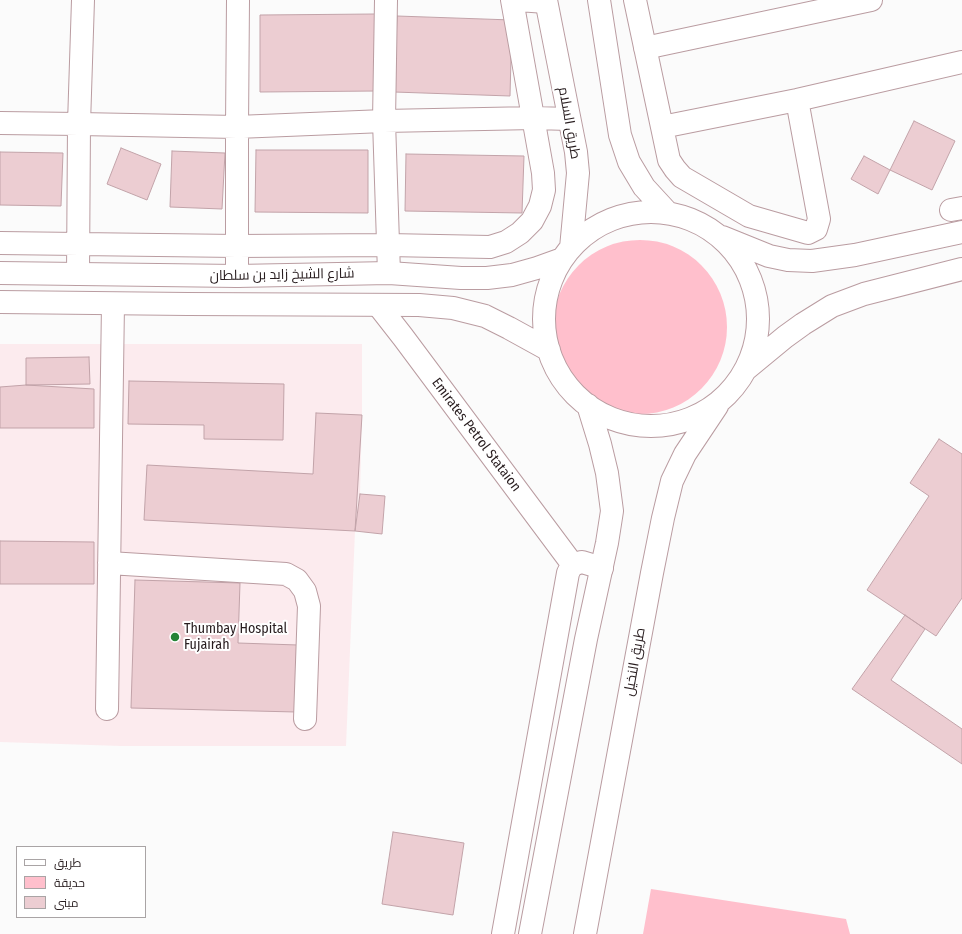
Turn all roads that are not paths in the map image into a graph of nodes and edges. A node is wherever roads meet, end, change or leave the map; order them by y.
1 (83, 0) edge
2 (238, 0) edge
3 (386, 0) edge
4 (512, 0) edge
5 (518, 0) edge
6 (599, 0) edge
7 (635, 0) edge
8 (871, 0) edge
9 (546, 1) edge
10 (645, 48) junction
11 (962, 62) edge
12 (797, 100) junction
13 (534, 118) junction
14 (569, 119) junction
15 (384, 121) junction
16 (0, 124) edge
17 (79, 124) junction
18 (237, 127) junction
19 (662, 127) junction
20 (667, 212) junction
21 (962, 232) edge
22 (721, 237) junction
23 (0, 243) edge
24 (78, 244) junction
25 (388, 245) junction
26 (237, 246) junction
27 (566, 254) junction
28 (962, 269) edge
29 (389, 273) junction
30 (0, 274) edge
31 (78, 274) junction
32 (237, 276) junction
33 (0, 302) edge
34 (113, 304) junction
35 (378, 304) junction
36 (549, 350) junction
37 (745, 370) junction
38 (719, 402) junction
39 (588, 406) junction
40 (109, 563) junction
41 (573, 565) junction
42 (602, 568) junction
43 (107, 709) dead end
44 (305, 719) dead end
45 (502, 934) edge
46 (530, 934) edge
47 (586, 934) edge

1 - 17 street
2 - 18 street
3 - 15 street
4 - 13 street
5 - 9 street
6 - 20 street
7 - 10 street
8 - 10 street
9 - 14 street, طريق السلام
10 - 19 street
11 - 12 street
12 - 19 street
12 - 19 street
13 - 14 street
13 - 15 street
13 - 25 street
14 - 27 street, طريق السلام
15 - 18 street
15 - 25 street
16 - 17 street
17 - 18 street
17 - 24 street
18 - 26 street
20 - 22 street
20 - 27 street
21 - 22 street
22 - 37 street
23 - 24 street
24 - 26 street
24 - 31 street
25 - 26 street
25 - 29 street
26 - 32 street
27 - 29 street, شارع الشيخ زايد بن سلطان
27 - 36 street
28 - 37 street
29 - 32 street, شارع الشيخ زايد بن سلطان
30 - 31 street, شارع الشيخ زايد بن سلطان
31 - 32 street, شارع الشيخ زايد بن سلطان
33 - 34 street, شارع الشيخ زايد بن سلطان
34 - 35 street, شارع الشيخ زايد بن سلطان
34 - 40 street
35 - 36 street, شارع الشيخ زايد بن سلطان
35 - 41 street, Emirates Petrol Stataion
36 - 39 street
37 - 38 street
38 - 39 street
38 - 47 street, طريق النخيل
39 - 42 street
40 - 43 street
40 - 44 street
41 - 42 street
41 - 45 street
42 - 46 street

